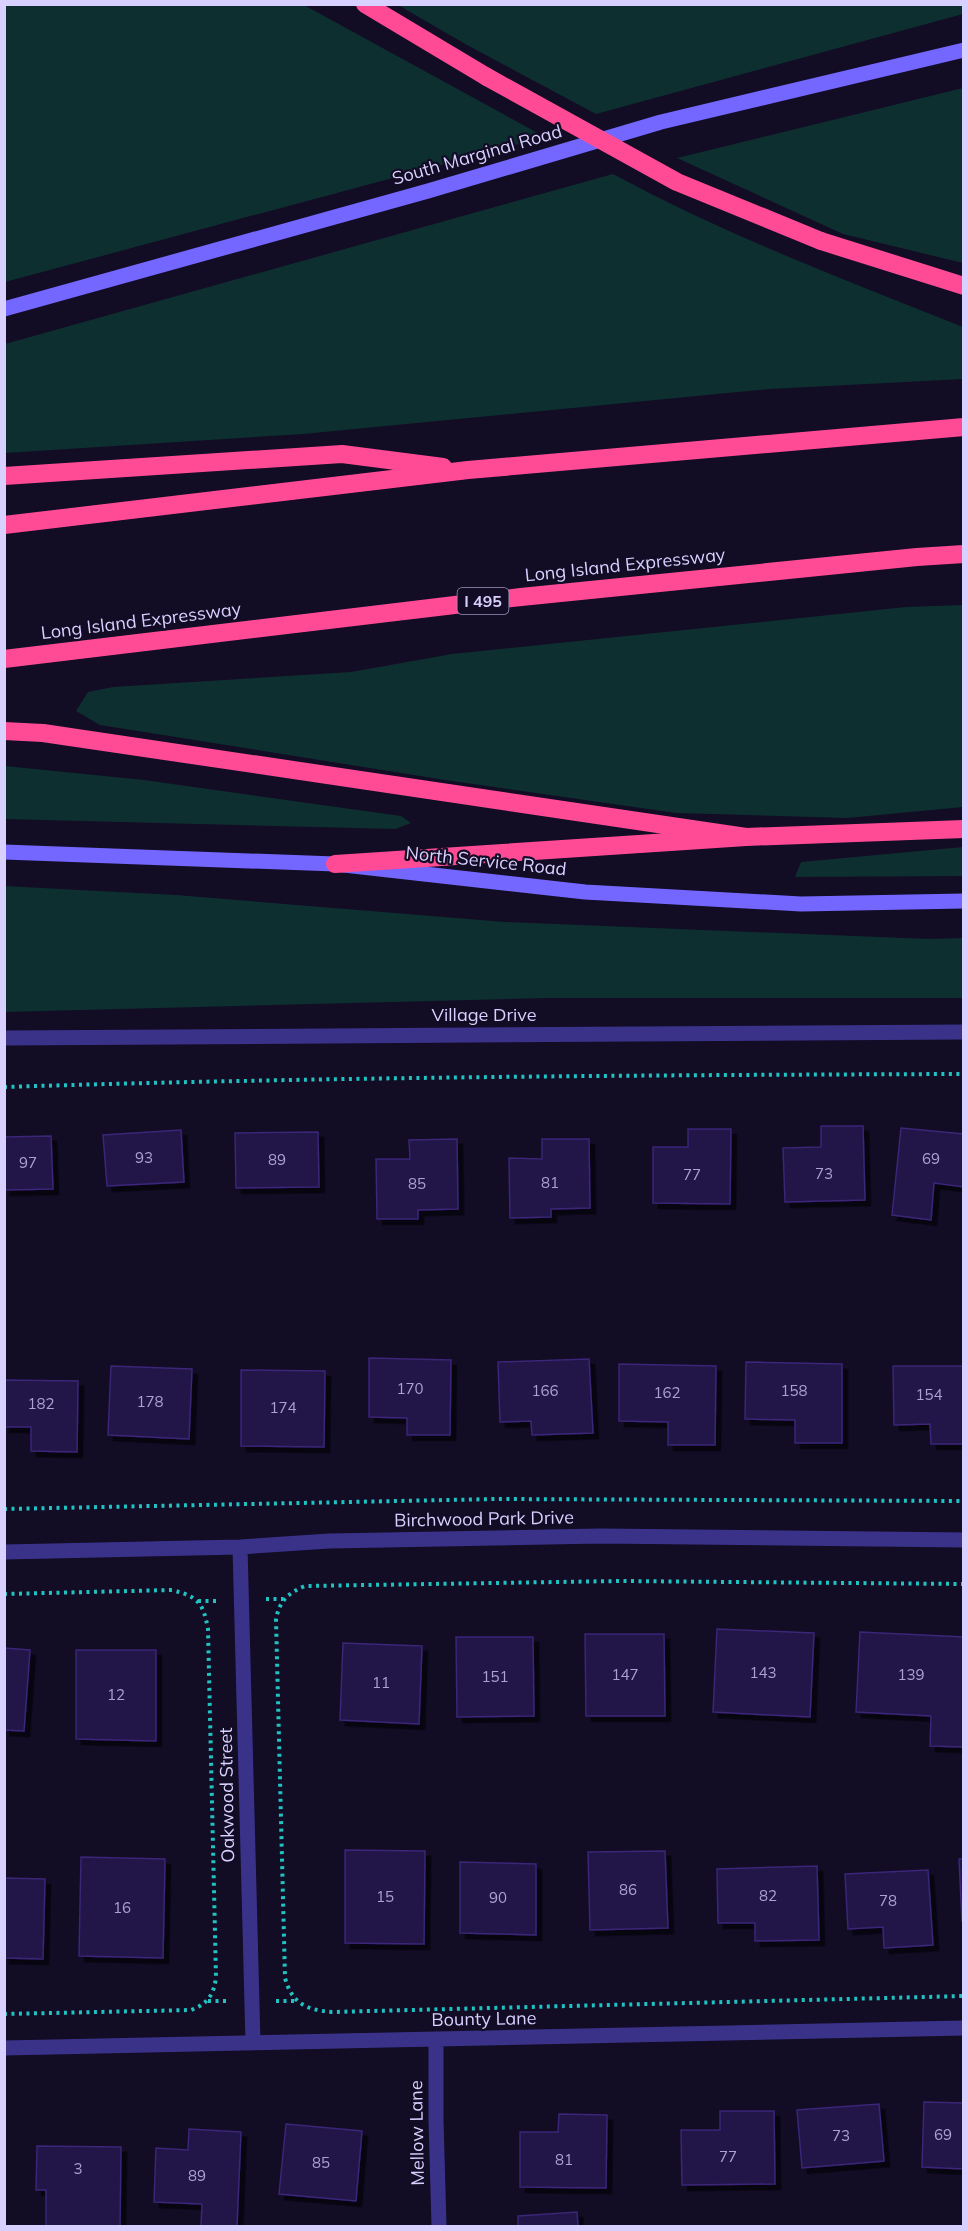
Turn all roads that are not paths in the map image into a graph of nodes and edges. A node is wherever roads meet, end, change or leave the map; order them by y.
1 (365, 4) edge
2 (963, 50) edge
3 (963, 286) edge
4 (4, 309) edge
5 (963, 428) edge
6 (468, 470) junction
7 (4, 476) edge
8 (4, 525) edge
9 (963, 554) edge
10 (4, 659) edge
11 (4, 731) edge
12 (963, 829) edge
13 (746, 837) junction
14 (4, 852) edge
15 (335, 864) junction
16 (963, 901) edge
17 (963, 1032) edge
18 (4, 1038) edge
19 (963, 1540) edge
20 (240, 1547) junction
21 (4, 1552) edge
22 (963, 2028) edge
23 (436, 2039) junction
24 (253, 2043) junction
25 (4, 2048) edge
26 (439, 2226) edge

1 - 3 highway, bridge
2 - 4 main road, South Marginal Road
5 - 6 highway
6 - 7 highway
6 - 8 highway
9 - 10 highway, Long Island Expressway / I 495
11 - 13 highway
12 - 13 highway
13 - 15 highway
14 - 15 main road, North Service Road
15 - 16 main road, North Service Road
17 - 18 street, Village Drive
19 - 20 street, Birchwood Park Drive
20 - 21 street, Birchwood Park Drive
20 - 24 street, Oakwood Street
22 - 23 street, Bounty Lane
23 - 24 street, Bounty Lane
23 - 26 street, Mellow Lane
24 - 25 street, Bounty Lane

